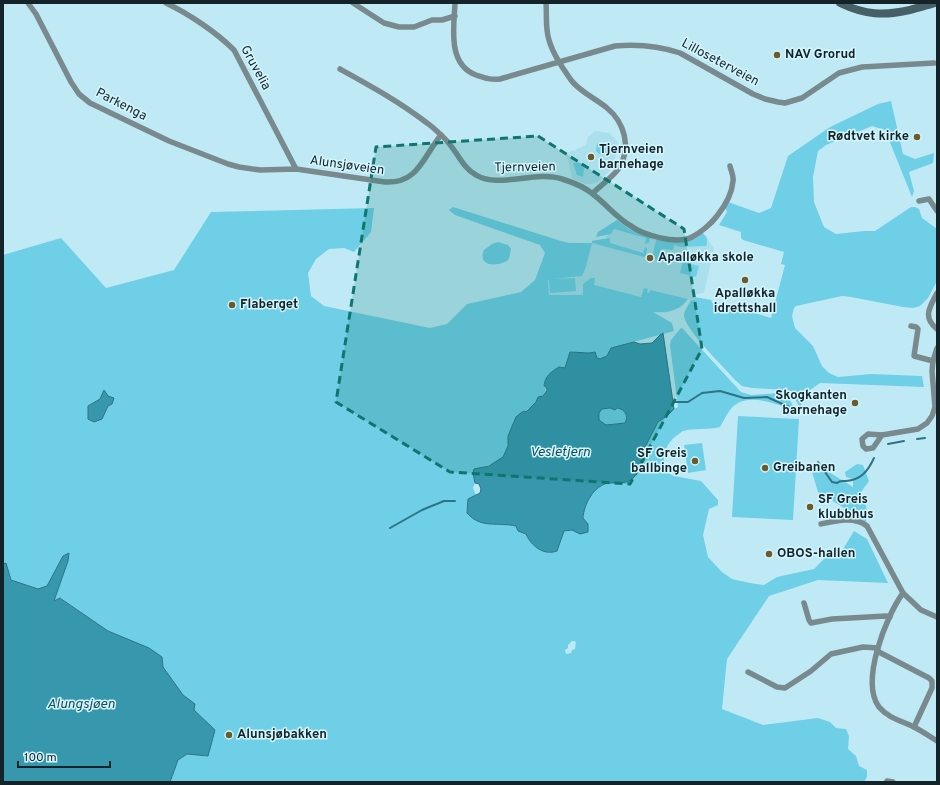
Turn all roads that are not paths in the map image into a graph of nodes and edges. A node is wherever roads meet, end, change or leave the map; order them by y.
1 (28, 3) edge
2 (166, 3) edge
3 (353, 3) edge
4 (455, 3) edge
5 (546, 3) edge
6 (840, 3) edge
7 (921, 3) edge
8 (935, 3) edge
9 (911, 10) junction
10 (455, 16) junction
11 (558, 61) junction
12 (936, 63) edge
13 (340, 69) dead end
14 (441, 135) junction
15 (228, 164) joint
16 (730, 166) dead end
17 (296, 169) junction
18 (593, 193) junction
19 (919, 201) dead end
20 (937, 211) edge
21 (937, 293) edge
22 (911, 326) dead end
23 (937, 329) edge
24 (937, 348) edge
25 (933, 361) junction
26 (882, 435) dead end
27 (821, 524) dead end
28 (903, 593) junction
29 (804, 603) dead end
30 (890, 617) junction
31 (937, 617) edge
32 (878, 650) junction
33 (748, 672) dead end
34 (914, 727) junction
35 (937, 741) edge

1 - 15 street, Parkenga
2 - 17 street, Gruvelia
3 - 10 street
4 - 10 street, Lilloseterveien
5 - 11 street
6 - 9 street
7 - 9 street
8 - 9 street
10 - 11 street, Lilloseterveien
11 - 12 street, Lilloseterveien
11 - 18 street
13 - 14 street, Tjernveien
14 - 17 street, Alunsjøveien
14 - 18 street, Tjernveien
15 - 17 street, Alunsjøveien
16 - 18 street, Tjernveien
19 - 20 street
21 - 23 street
22 - 25 street
24 - 25 street
25 - 26 street
27 - 28 street
28 - 30 street
28 - 31 street
29 - 30 street
30 - 32 street
32 - 33 street
32 - 34 street
32 - 34 street
34 - 35 street

